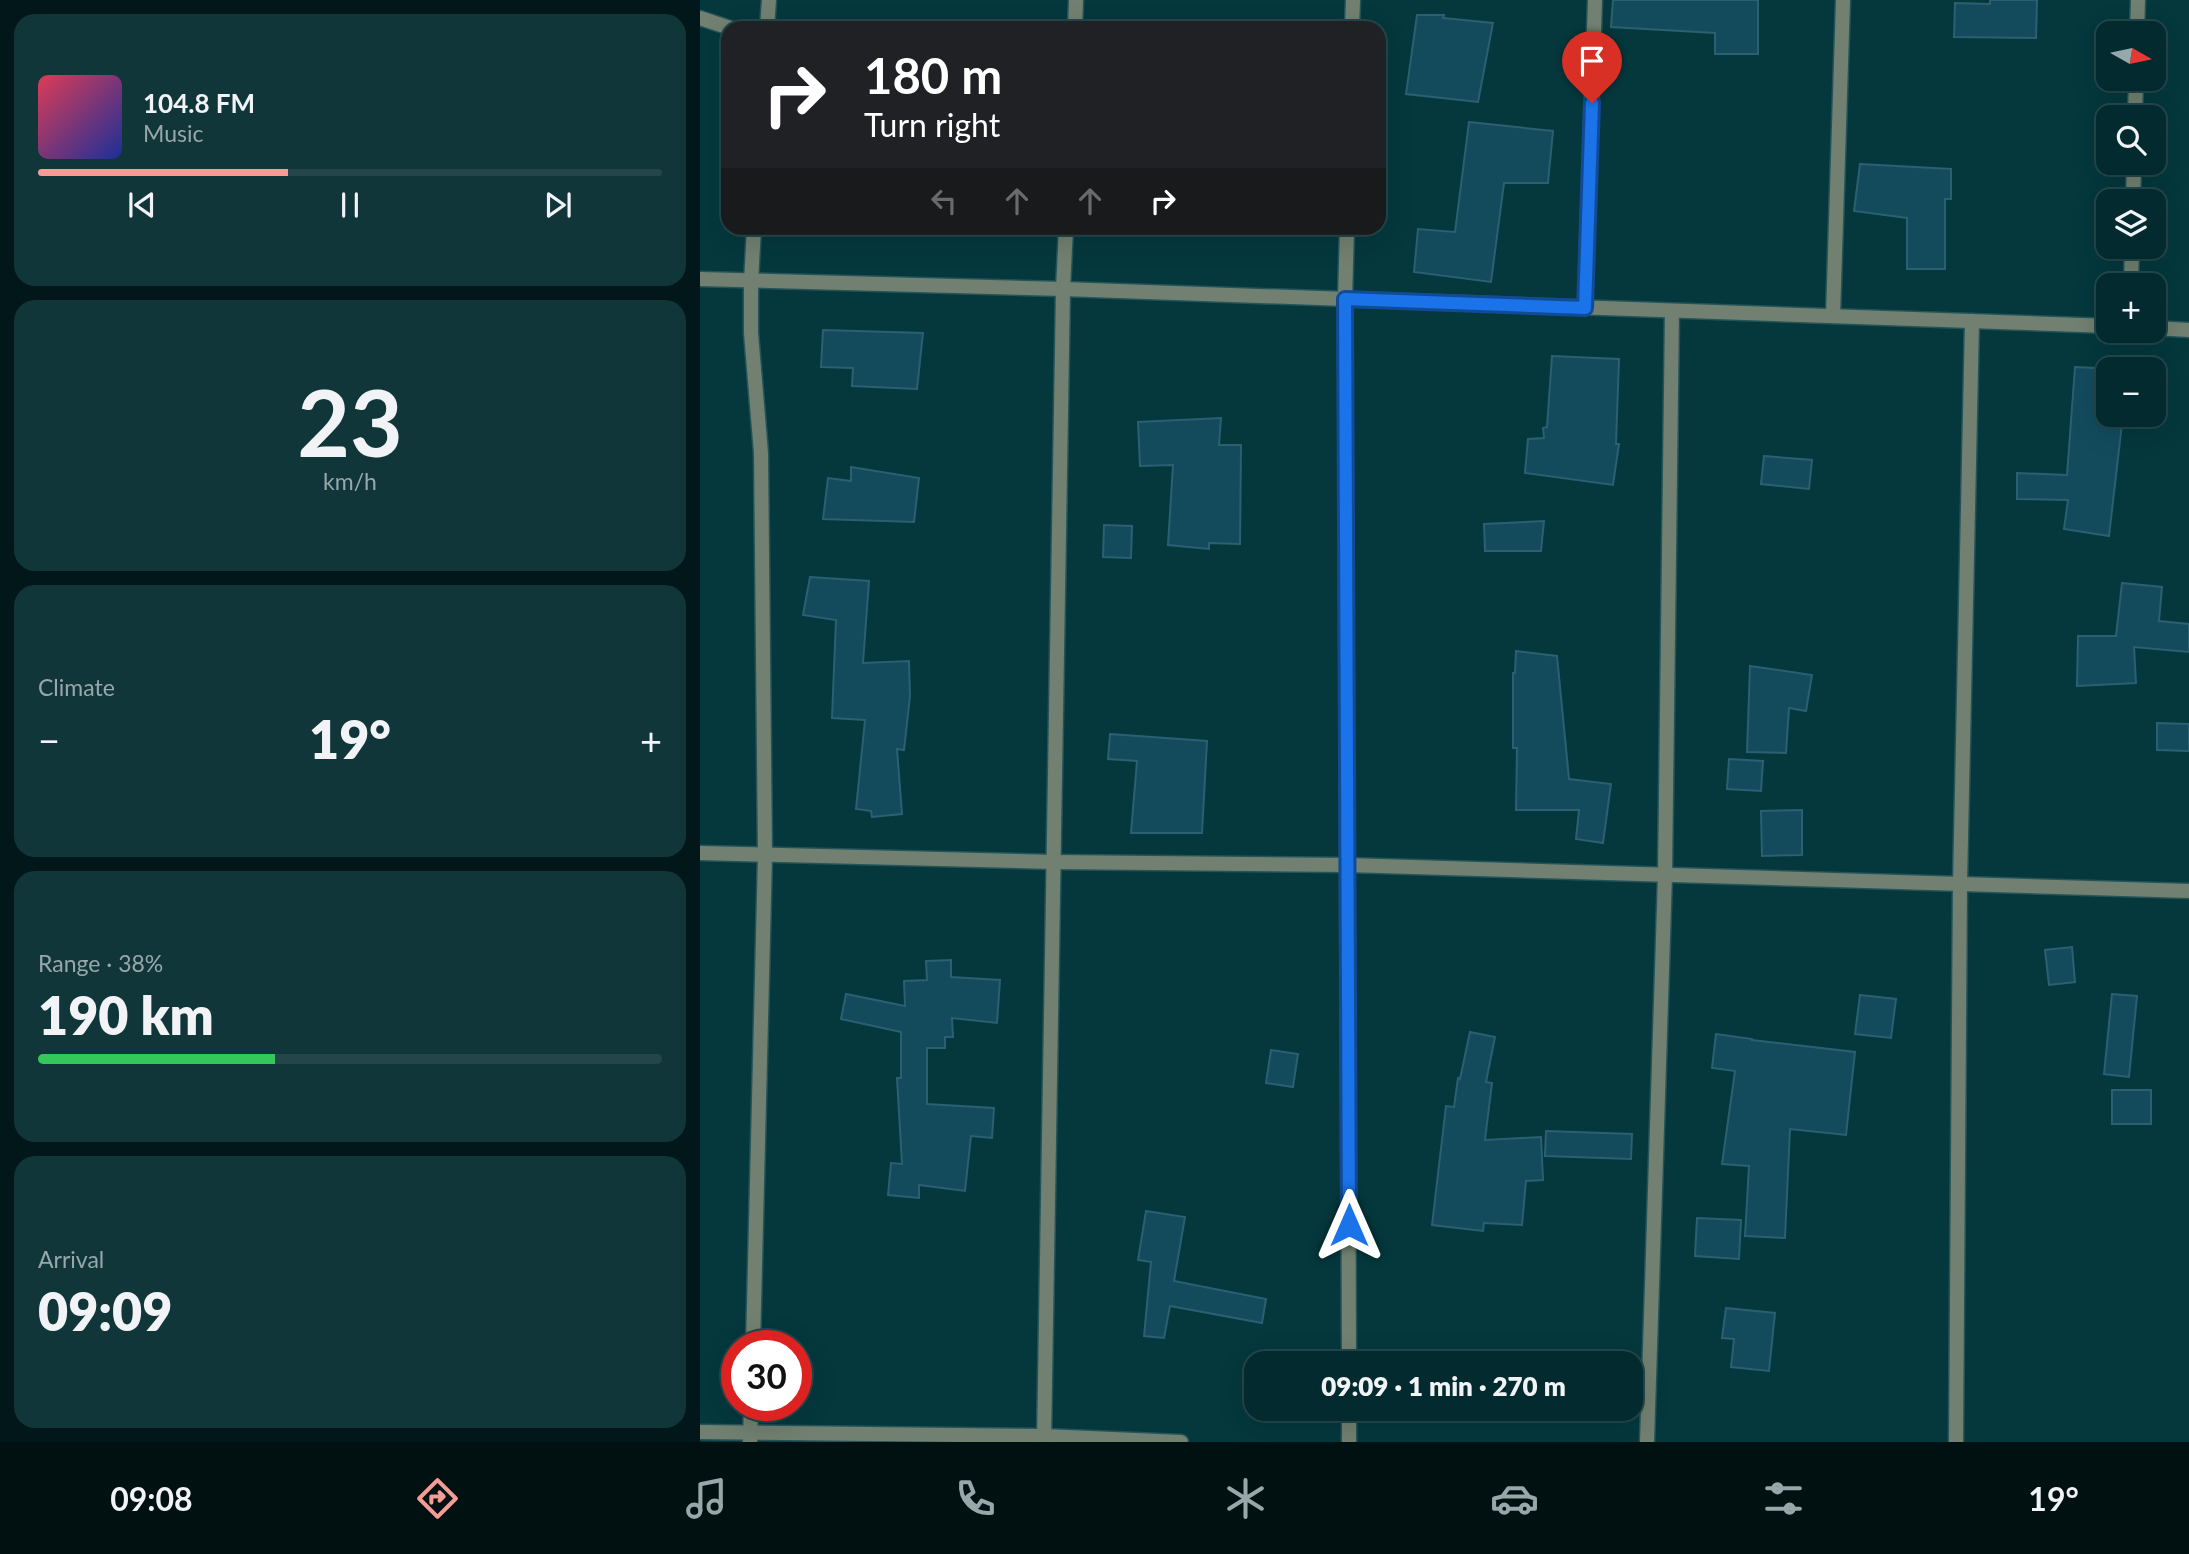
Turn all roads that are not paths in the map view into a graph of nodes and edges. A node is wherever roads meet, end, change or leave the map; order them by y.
1 (769, 0) edge
2 (1076, 0) edge
3 (1353, 0) edge
4 (1595, 0) edge
5 (1843, 0) edge
6 (2138, 0) edge
7 (700, 18) edge
8 (768, 21) edge
9 (1075, 21) edge
10 (1352, 21) edge
11 (2137, 21) edge
12 (721, 25) edge
13 (754, 235) edge
14 (1066, 235) edge
15 (1347, 235) edge
16 (700, 279) edge
17 (751, 282) junction
18 (1063, 289) junction
19 (1345, 299) junction
20 (1585, 308) junction
21 (1672, 311) junction
22 (1833, 316) junction
23 (1972, 321) junction
24 (2096, 326) edge
25 (2166, 329) edge
26 (2189, 330) edge
27 (700, 853) edge
28 (765, 855) junction
29 (1054, 862) junction
30 (1347, 865) junction
31 (1665, 875) junction
32 (1960, 884) junction
33 (2189, 891) edge
34 (753, 1330) edge
35 (1349, 1351) edge
36 (1349, 1421) edge
37 (700, 1432) edge
38 (750, 1438) edge
39 (1044, 1439) edge
40 (1181, 1442) edge
41 (1349, 1442) edge
42 (1647, 1442) edge
43 (1956, 1442) edge

1 - 8 street
2 - 9 street
3 - 10 street
4 - 20 street
5 - 22 street
6 - 11 street
7 - 12 street
13 - 17 street
14 - 18 street
15 - 19 street
16 - 17 street
17 - 18 street
17 - 28 street
18 - 19 street
18 - 29 street
19 - 20 street
19 - 30 street
20 - 21 street
21 - 22 street
21 - 31 street
22 - 23 street
23 - 24 street
23 - 32 street
25 - 26 street
27 - 28 street
28 - 29 street
28 - 34 street
29 - 30 street
29 - 39 street
30 - 31 street
30 - 35 street
31 - 32 street
31 - 42 street
32 - 33 street
32 - 43 street
36 - 41 street
37 - 38 street
38 - 39 street
39 - 40 street

